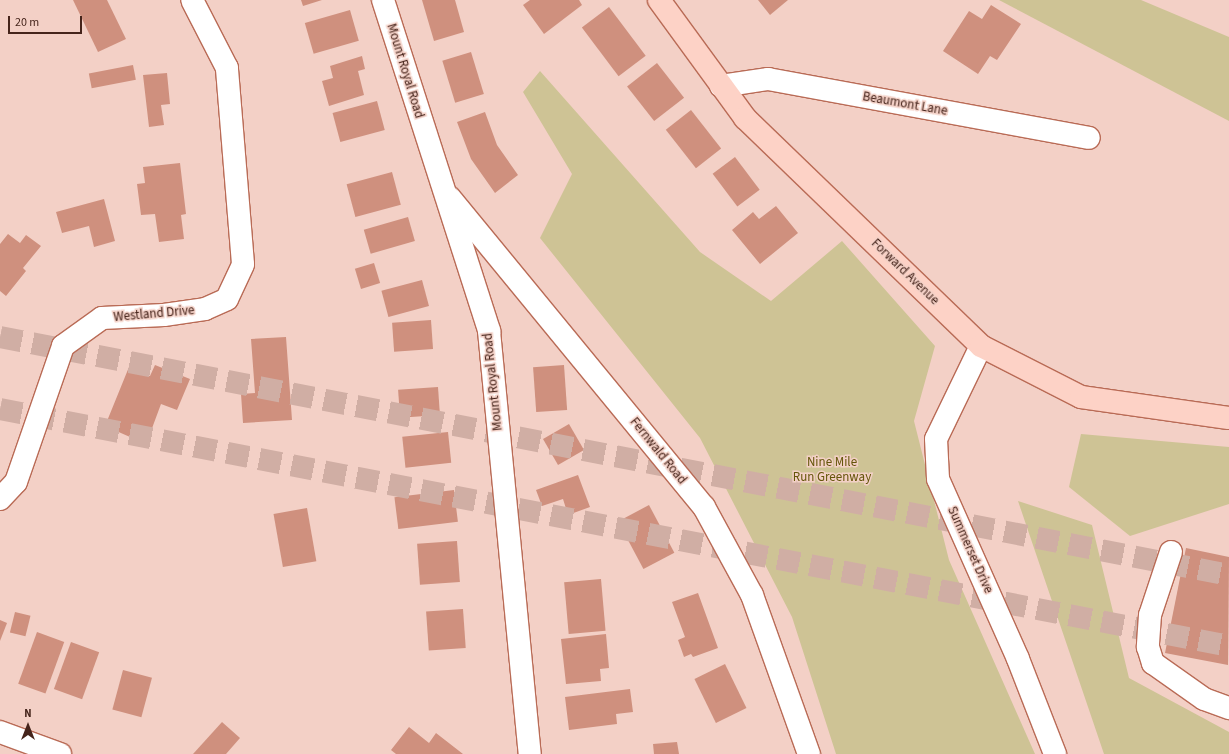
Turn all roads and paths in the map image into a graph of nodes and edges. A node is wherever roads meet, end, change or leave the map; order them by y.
1 (192, 0) edge
2 (383, 0) edge
3 (659, 0) edge
4 (721, 86) junction
5 (1089, 138) dead end
6 (442, 188) junction
7 (981, 346) junction
8 (1229, 418) edge
9 (0, 499) edge
10 (1172, 552) dead end
11 (1229, 708) edge
12 (0, 732) edge
13 (60, 754) edge
14 (530, 754) edge
15 (808, 754) edge
16 (1055, 754) edge

1 - 9 street, Westland Drive
2 - 6 street, Mount Royal Road
3 - 4 main road, Forward Avenue
4 - 5 street, Beaumont Lane
4 - 7 main road, Forward Avenue
6 - 14 street, Mount Royal Road
6 - 15 street, Fernwald Road
7 - 8 main road, Forward Avenue
7 - 16 street, Summerset Drive
10 - 11 street
12 - 13 street

